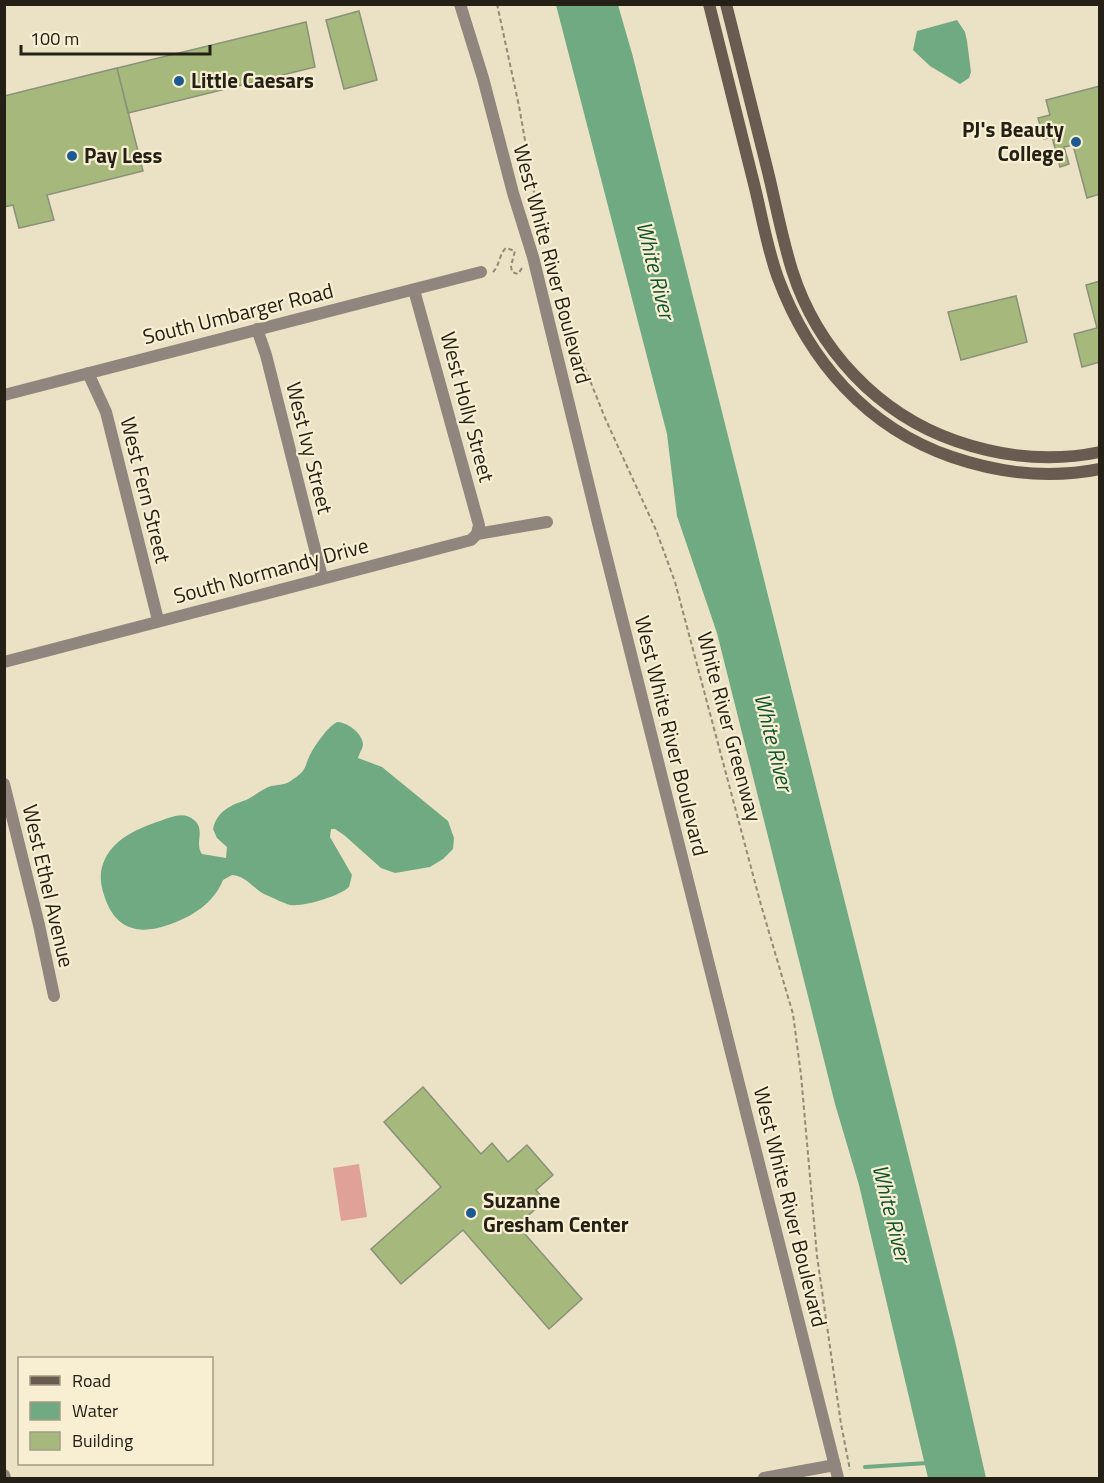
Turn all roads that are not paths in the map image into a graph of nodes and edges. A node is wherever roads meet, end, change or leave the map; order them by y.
1 (460, 4) edge
2 (709, 4) edge
3 (726, 4) edge
4 (481, 272) road end
5 (414, 290) junction
6 (257, 329) junction
7 (88, 373) junction
8 (4, 394) edge
9 (1100, 452) edge
10 (1100, 469) edge
11 (547, 522) dead end
12 (477, 534) junction
13 (322, 577) junction
14 (158, 620) junction
15 (4, 662) edge
16 (4, 784) edge
17 (54, 996) dead end
18 (835, 1465) junction
19 (764, 1479) edge
20 (838, 1479) edge

1 - 18 street, West White River Boulevard
2 - 10 main road
3 - 9 main road
4 - 5 street, South Umbarger Road
5 - 6 street, South Umbarger Road
5 - 12 street, West Holly Street
6 - 7 street, South Umbarger Road
6 - 13 street, West Ivy Street
7 - 8 street, South Umbarger Road
7 - 14 street, West Fern Street
11 - 12 street, South Normandy Drive
12 - 13 street, South Normandy Drive
13 - 14 street, South Normandy Drive
14 - 15 street, South Normandy Drive
16 - 17 street, West Ethel Avenue
18 - 19 street
18 - 20 street, West White River Boulevard

